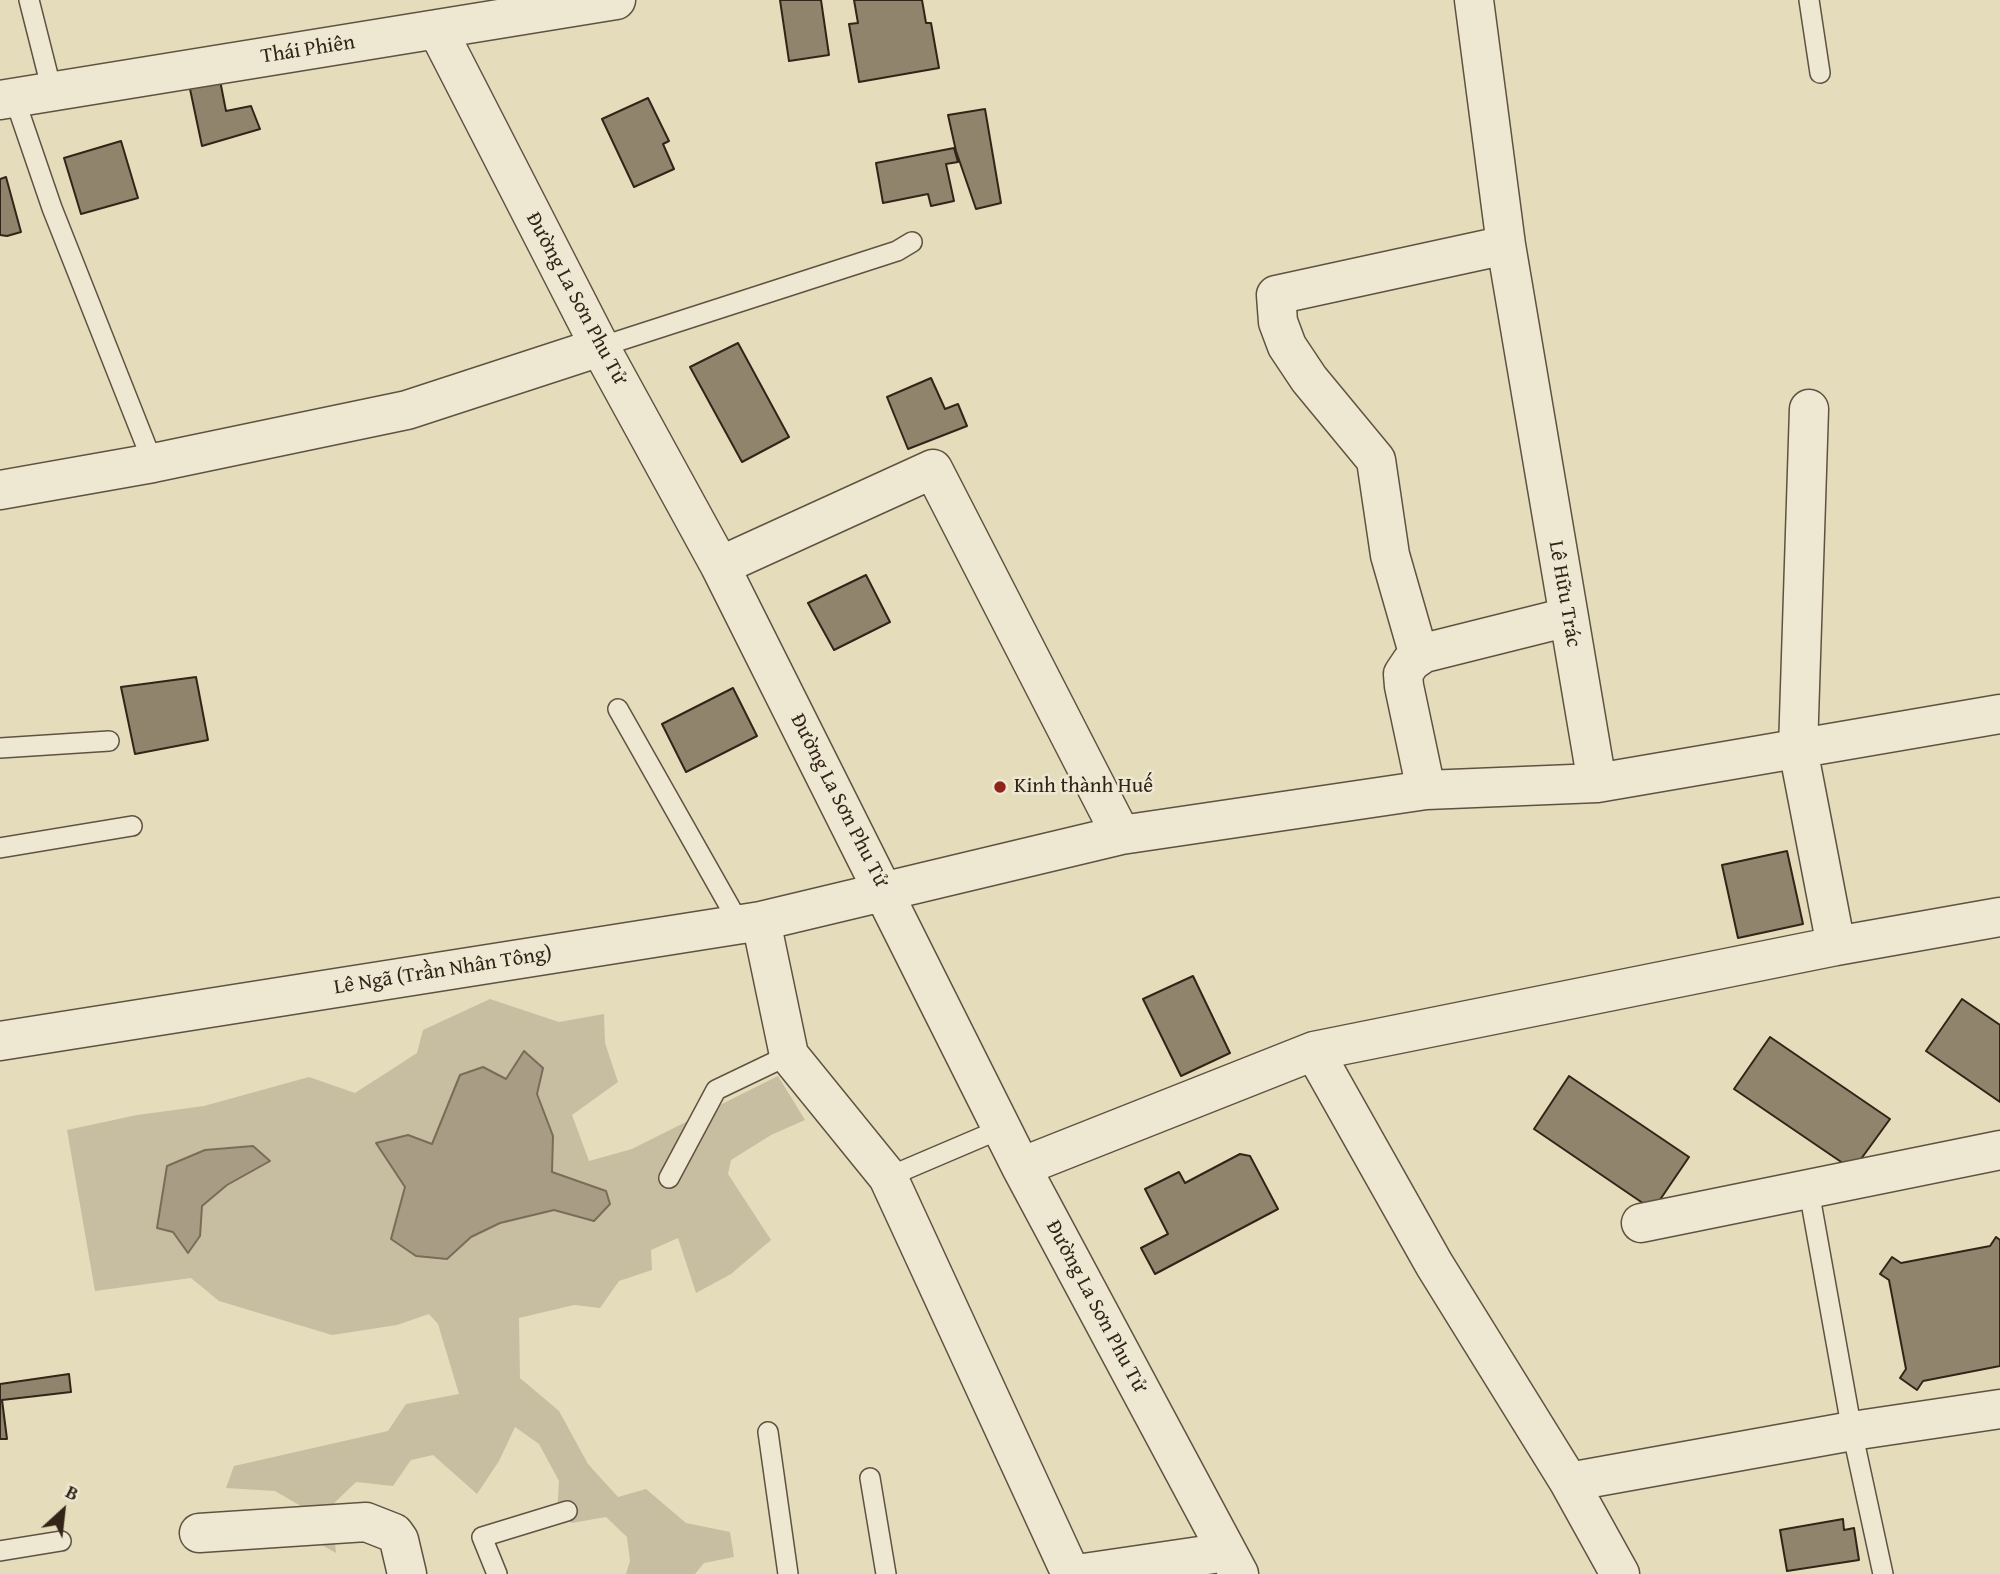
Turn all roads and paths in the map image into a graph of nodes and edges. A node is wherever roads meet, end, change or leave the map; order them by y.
1 (29, 0) edge
2 (610, 0) edge
3 (1474, 0) edge
4 (1809, 0) edge
5 (437, 29) junction
6 (1820, 73) dead end
7 (52, 91) junction
8 (7, 98) edge
9 (912, 242) dead end
10 (1506, 245) junction
11 (600, 346) junction
12 (1809, 409) dead end
13 (153, 463) junction
14 (0, 489) edge
15 (720, 566) junction
16 (1568, 617) junction
17 (1419, 656) junction
18 (618, 709) dead end
19 (2000, 714) edge
20 (109, 741) dead end
21 (0, 748) edge
22 (1798, 750) junction
23 (1597, 783) junction
24 (1426, 790) junction
25 (132, 826) dead end
26 (1121, 835) junction
27 (0, 848) edge
28 (885, 893) junction
29 (2000, 918) edge
30 (750, 922) junction
31 (1836, 946) junction
32 (0, 1041) edge
33 (1314, 1051) junction
34 (789, 1055) junction
35 (1003, 1128) junction
36 (2000, 1150) edge
37 (1021, 1167) junction
38 (888, 1177) junction
39 (669, 1178) dead end
40 (1808, 1191) junction
41 (1642, 1223) dead end
42 (2000, 1409) edge
43 (1852, 1431) junction
44 (768, 1432) dead end
45 (870, 1478) dead end
46 (1569, 1482) junction
47 (567, 1511) dead end
48 (199, 1533) dead end
49 (61, 1542) dead end
50 (0, 1550) edge
51 (1233, 1563) edge
52 (407, 1574) edge
53 (497, 1574) edge
54 (788, 1574) edge
55 (886, 1574) edge
56 (1071, 1574) edge
57 (1077, 1574) edge
58 (1620, 1574) edge
59 (1883, 1574) edge

1 - 7 lane
2 - 5 street, Thái Phiên
3 - 10 street, Lê Hữu Trác
4 - 6 lane
5 - 7 street, Thái Phiên
5 - 11 street, Đường La Sơn Phu Tử
7 - 8 street, Thái Phiên
8 - 13 lane
9 - 11 lane
10 - 16 street, Lê Hữu Trác
10 - 17 street
11 - 13 street
11 - 15 street, Đường La Sơn Phu Tử
12 - 22 street
13 - 14 street
15 - 26 street
15 - 28 street, Đường La Sơn Phu Tử
16 - 17 street
16 - 23 street, Lê Hữu Trác
17 - 24 street
18 - 30 lane
19 - 22 street
20 - 21 lane
22 - 23 street
22 - 31 street
23 - 24 street, Lê Ngã (Trần Nhân Tông)
24 - 26 street, Lê Ngã (Trần Nhân Tông)
25 - 27 lane
26 - 28 street, Lê Ngã (Trần Nhân Tông)
28 - 30 street, Lê Ngã (Trần Nhân Tông)
28 - 35 street, Đường La Sơn Phu Tử
29 - 31 street
30 - 32 street, Lê Ngã (Trần Nhân Tông)
30 - 34 street
31 - 33 street
33 - 37 street
33 - 46 street
34 - 38 street
34 - 39 lane
35 - 37 street, Đường La Sơn Phu Tử
35 - 38 lane
36 - 40 street
37 - 51 street, Đường La Sơn Phu Tử
38 - 56 street
40 - 41 street
40 - 43 lane
42 - 43 street
43 - 46 street
43 - 59 lane
44 - 54 lane
45 - 55 lane
46 - 58 street
47 - 53 lane
48 - 52 street
49 - 50 lane
51 - 57 street

